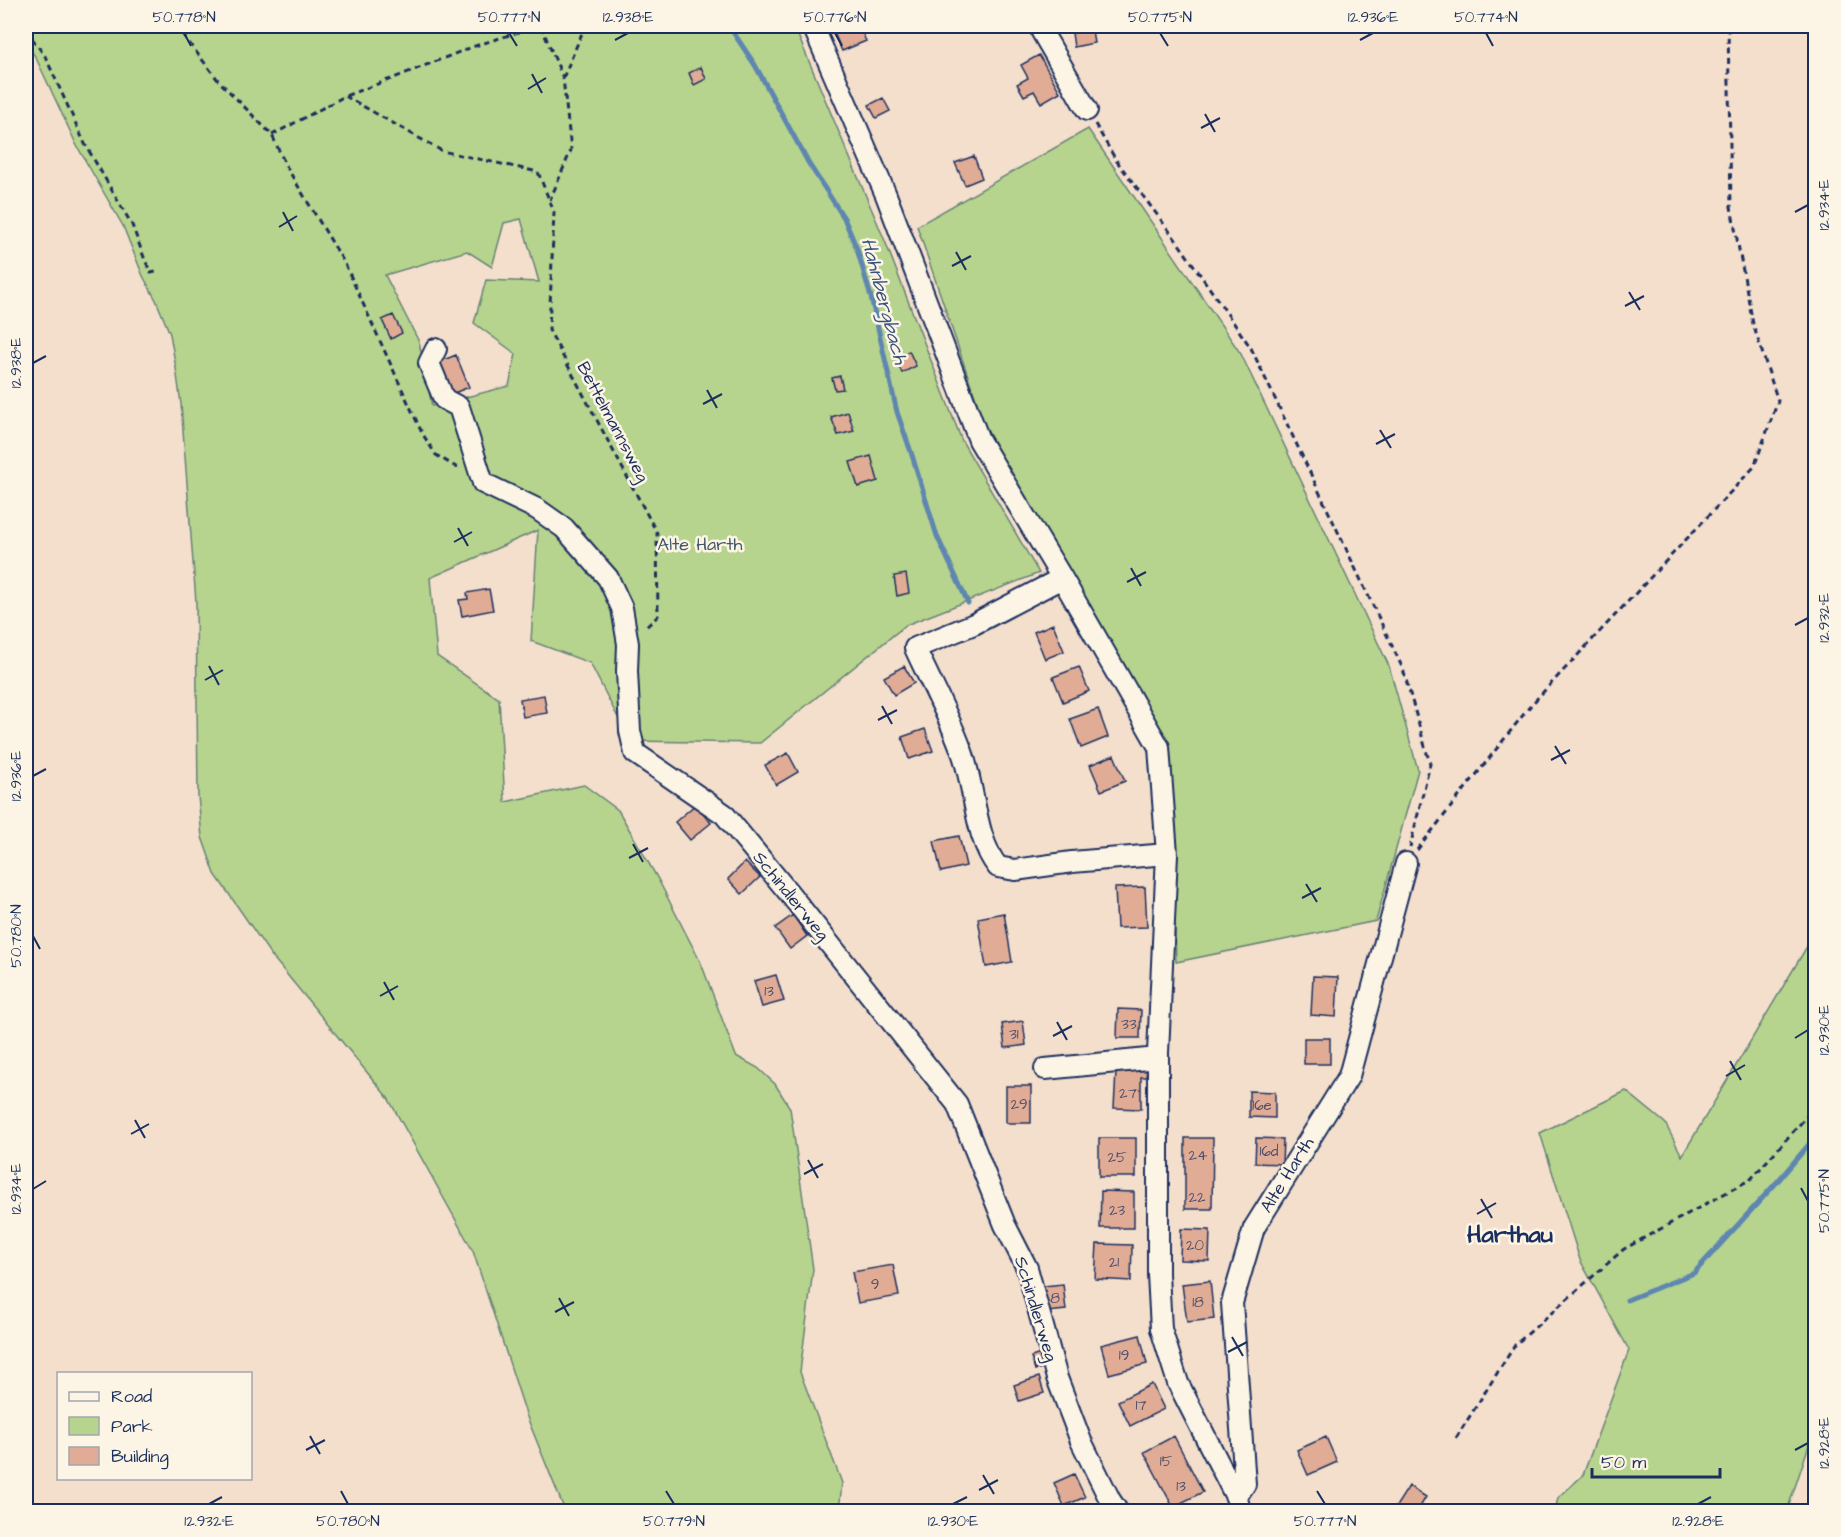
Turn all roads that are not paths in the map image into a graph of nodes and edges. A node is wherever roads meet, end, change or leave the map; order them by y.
1 (813, 26) edge
2 (1041, 26) edge
3 (1087, 110) road end
4 (436, 349) dead end
5 (1062, 578) junction
6 (1167, 854) junction
7 (1406, 863) road end
8 (1158, 1058) junction
9 (1045, 1069) dead end
10 (1239, 1504) edge
11 (1118, 1512) edge

1 - 5 street, Alte Harth
2 - 3 street
4 - 11 street, Schindlerweg
5 - 6 street, Alte Harth
5 - 6 street
6 - 8 street, Alte Harth
7 - 10 street, Alte Harth
8 - 9 street
8 - 10 street, Alte Harth

